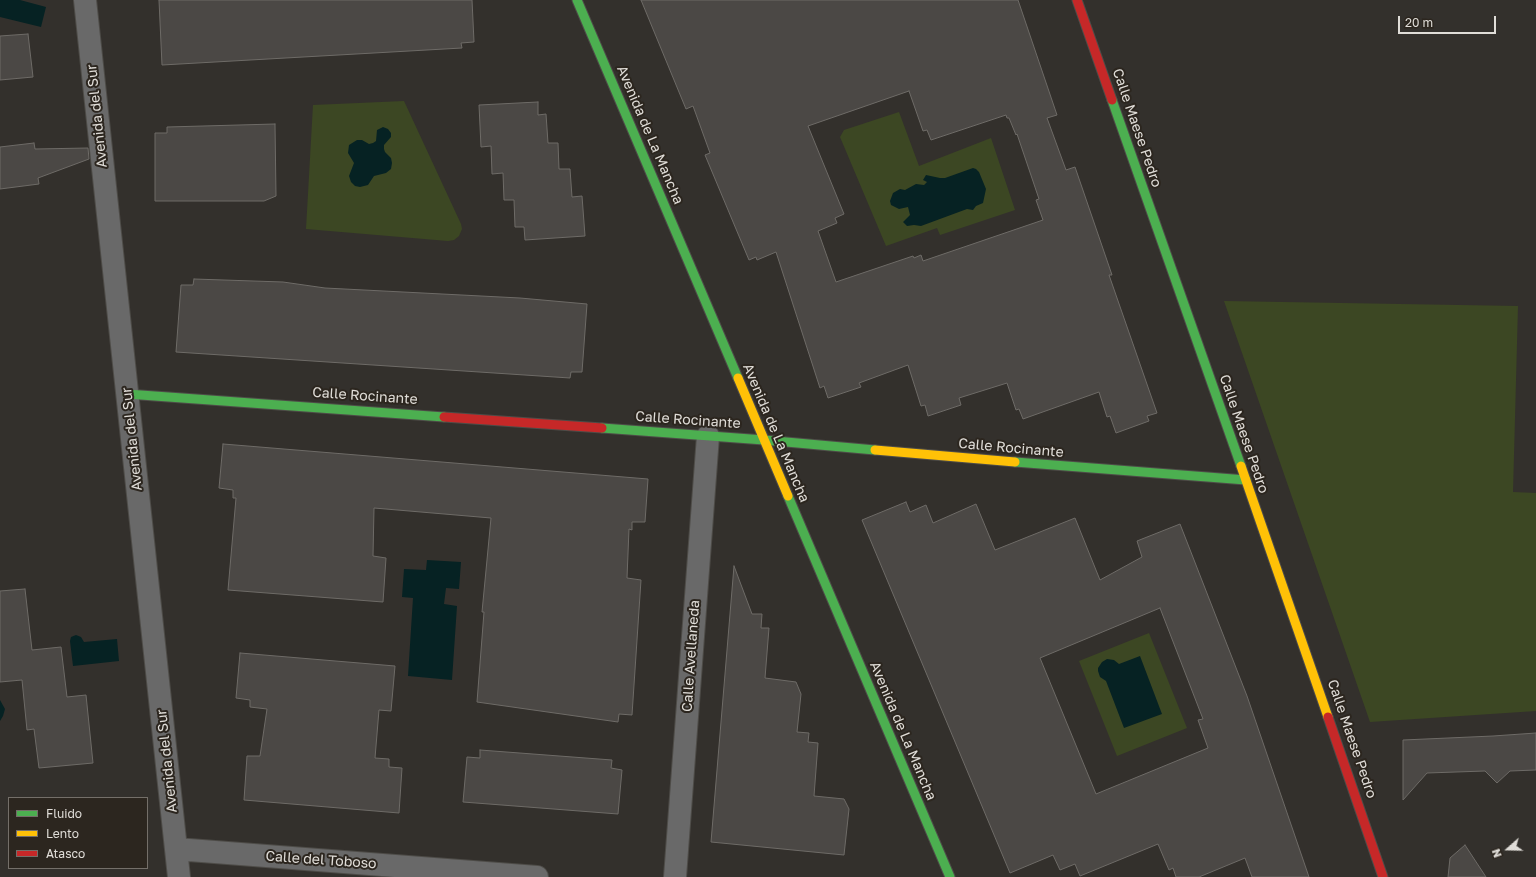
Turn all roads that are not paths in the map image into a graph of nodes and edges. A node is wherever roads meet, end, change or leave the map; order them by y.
1 (85, 0) edge
2 (577, 0) edge
3 (1078, 0) edge
4 (127, 394) junction
5 (708, 436) junction
6 (764, 440) junction
7 (1246, 480) junction
8 (176, 849) junction
9 (179, 877) edge
10 (537, 877) edge
11 (675, 877) edge
12 (950, 877) edge
13 (1383, 877) edge

1 - 4 street, Avenida del Sur
2 - 6 street, Avenida de La Mancha
3 - 7 street, Calle Maese Pedro
4 - 5 street, Calle Rocinante
4 - 8 street, Avenida del Sur
5 - 6 street, Calle Rocinante
5 - 11 street, Calle Avellaneda
6 - 7 street, Calle Rocinante
6 - 12 street, Avenida de La Mancha
7 - 13 street, Calle Maese Pedro
8 - 9 street, Avenida del Sur
8 - 10 street, Calle del Toboso

